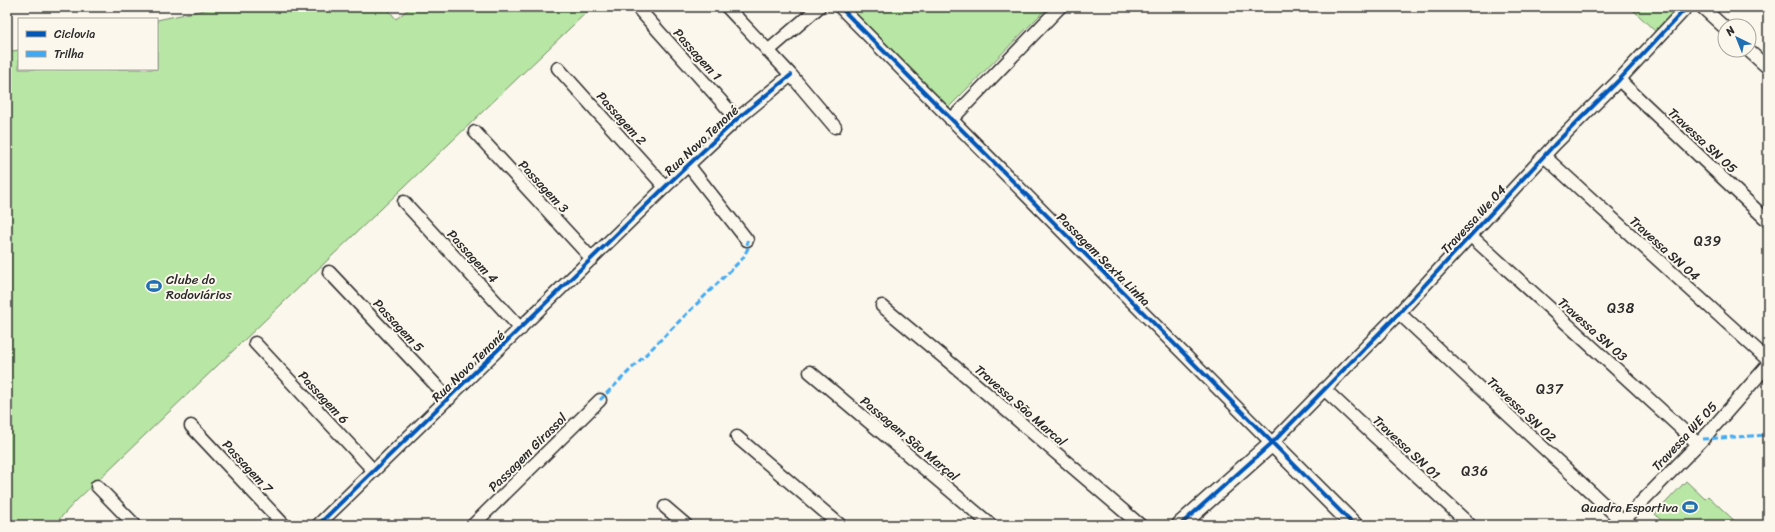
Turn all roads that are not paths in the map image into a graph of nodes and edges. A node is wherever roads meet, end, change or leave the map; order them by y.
1 (638, 7) edge
2 (727, 7) edge
3 (819, 7) edge
4 (840, 7) edge
5 (1060, 7) edge
6 (1686, 7) edge
7 (1702, 7) edge
8 (1717, 21) edge
9 (768, 51) junction
10 (1757, 58) edge
11 (558, 68) dead end
12 (1768, 68) edge
13 (791, 75) junction
14 (1618, 80) junction
15 (737, 119) junction
16 (950, 120) junction
17 (835, 127) dead end
18 (476, 132) dead end
19 (1544, 156) junction
20 (689, 166) junction
21 (665, 187) junction
22 (404, 202) dead end
23 (1768, 221) edge
24 (1471, 236) junction
25 (748, 240) dead end
26 (592, 259) junction
27 (329, 272) dead end
28 (882, 306) dead end
29 (1399, 313) junction
30 (520, 329) junction
31 (256, 343) dead end
32 (1768, 360) edge
33 (1768, 365) edge
34 (810, 372) dead end
35 (1324, 389) junction
36 (449, 399) junction
37 (600, 400) dead end
38 (191, 426) dead end
39 (737, 437) dead end
40 (1272, 443) junction
41 (1697, 443) junction
42 (373, 470) junction
43 (97, 486) dead end
44 (665, 507) dead end
45 (1622, 524) edge
46 (135, 525) edge
47 (284, 525) edge
48 (318, 525) edge
49 (473, 525) edge
50 (686, 525) edge
51 (840, 525) edge
52 (992, 525) edge
53 (1140, 525) edge
54 (1180, 525) edge
55 (1354, 525) edge
56 (1470, 525) edge

1 - 15 street, Passagem 1
2 - 9 street
3 - 9 street
4 - 16 street, Passagem Sexta Linha
5 - 16 street
6 - 14 street, Travessa We 04
7 - 8 street
9 - 13 street
10 - 12 street
11 - 21 street, Passagem 2
13 - 15 street, Rua Novo Tenoné
13 - 17 street
14 - 19 street, Travessa We 04
14 - 23 street, Travessa SN 05
15 - 20 street, Rua Novo Tenoné
16 - 40 street, Passagem Sexta Linha
18 - 26 street, Passagem 3
19 - 24 street, Travessa We 04
19 - 32 street, Travessa SN 04
20 - 21 street, Rua Novo Tenoné
20 - 25 street
21 - 26 street, Rua Novo Tenoné
22 - 30 street, Passagem 4
24 - 29 street, Travessa We 04
24 - 41 street, Travessa SN 03
26 - 30 street, Rua Novo Tenoné
27 - 36 street, Passagem 5
28 - 53 street, Travessa São Marcal
29 - 35 street, Travessa We 04
29 - 45 street, Travessa SN 02
30 - 36 street, Rua Novo Tenoné
31 - 42 street, Passagem 6
33 - 41 street, Travessa WE 05
34 - 52 street, Passagem São Marçal
35 - 40 street, Travessa We 04
35 - 56 street, Travessa SN 01
36 - 42 street, Rua Novo Tenoné
37 - 49 street, Passagem Girassol
38 - 47 street, Passagem 7
39 - 51 street
40 - 54 street
40 - 55 street, Passagem Sexta Linha
41 - 45 street, Travessa WE 05
42 - 48 street, Rua Novo Tenoné
43 - 46 street
44 - 50 street

